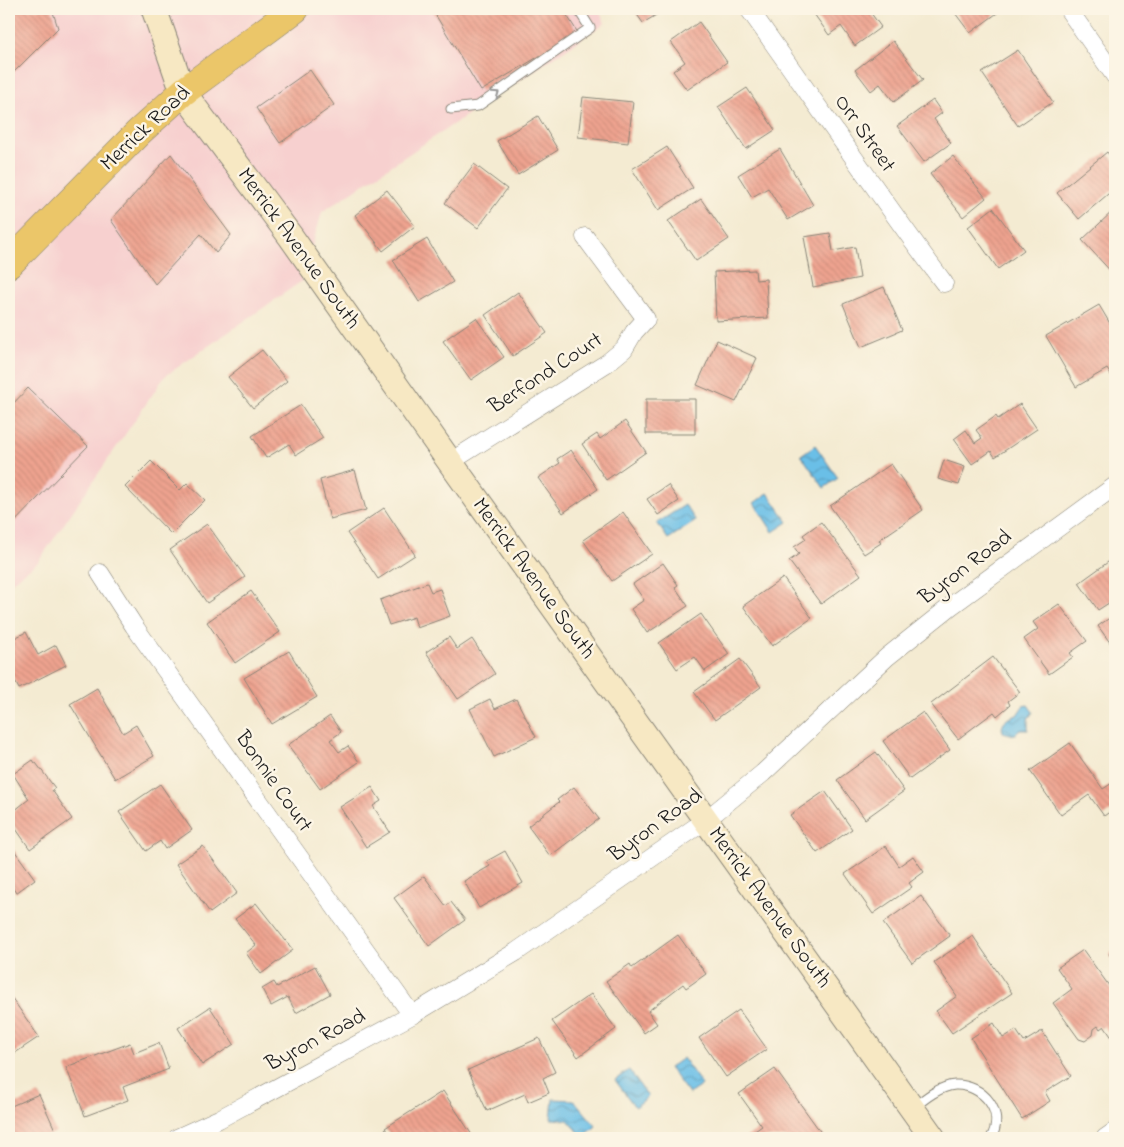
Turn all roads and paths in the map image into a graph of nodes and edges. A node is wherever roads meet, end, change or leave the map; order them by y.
1 (154, 9) edge
2 (295, 9) edge
3 (578, 9) edge
4 (749, 9) edge
5 (1068, 9) edge
6 (1115, 76) edge
7 (183, 92) junction
8 (451, 109) dead end
9 (585, 237) dead end
10 (9, 264) edge
11 (944, 283) dead end
12 (450, 462) junction
13 (1115, 486) edge
14 (100, 573) dead end
15 (706, 820) junction
16 (412, 1015) junction
17 (913, 1109) junction
18 (1115, 1131) edge
19 (178, 1138) edge
20 (933, 1138) edge
21 (991, 1138) edge
22 (1105, 1138) edge

1 - 7 street, Merrick Avenue South
2 - 7 main road, Merrick Road
8 -> 3 lane
4 - 11 street, Orr Street
5 - 6 street
7 - 10 main road, Merrick Road
7 - 12 street, Merrick Avenue South
9 - 12 street, Berfond Court
12 - 15 street, Merrick Avenue South
13 - 15 street, Byron Road
14 - 16 street, Bonnie Court
15 - 16 street, Byron Road
15 - 17 street, Merrick Avenue South
16 - 19 street, Byron Road
17 - 20 street, Merrick Avenue South
17 - 21 lane
18 - 22 street

